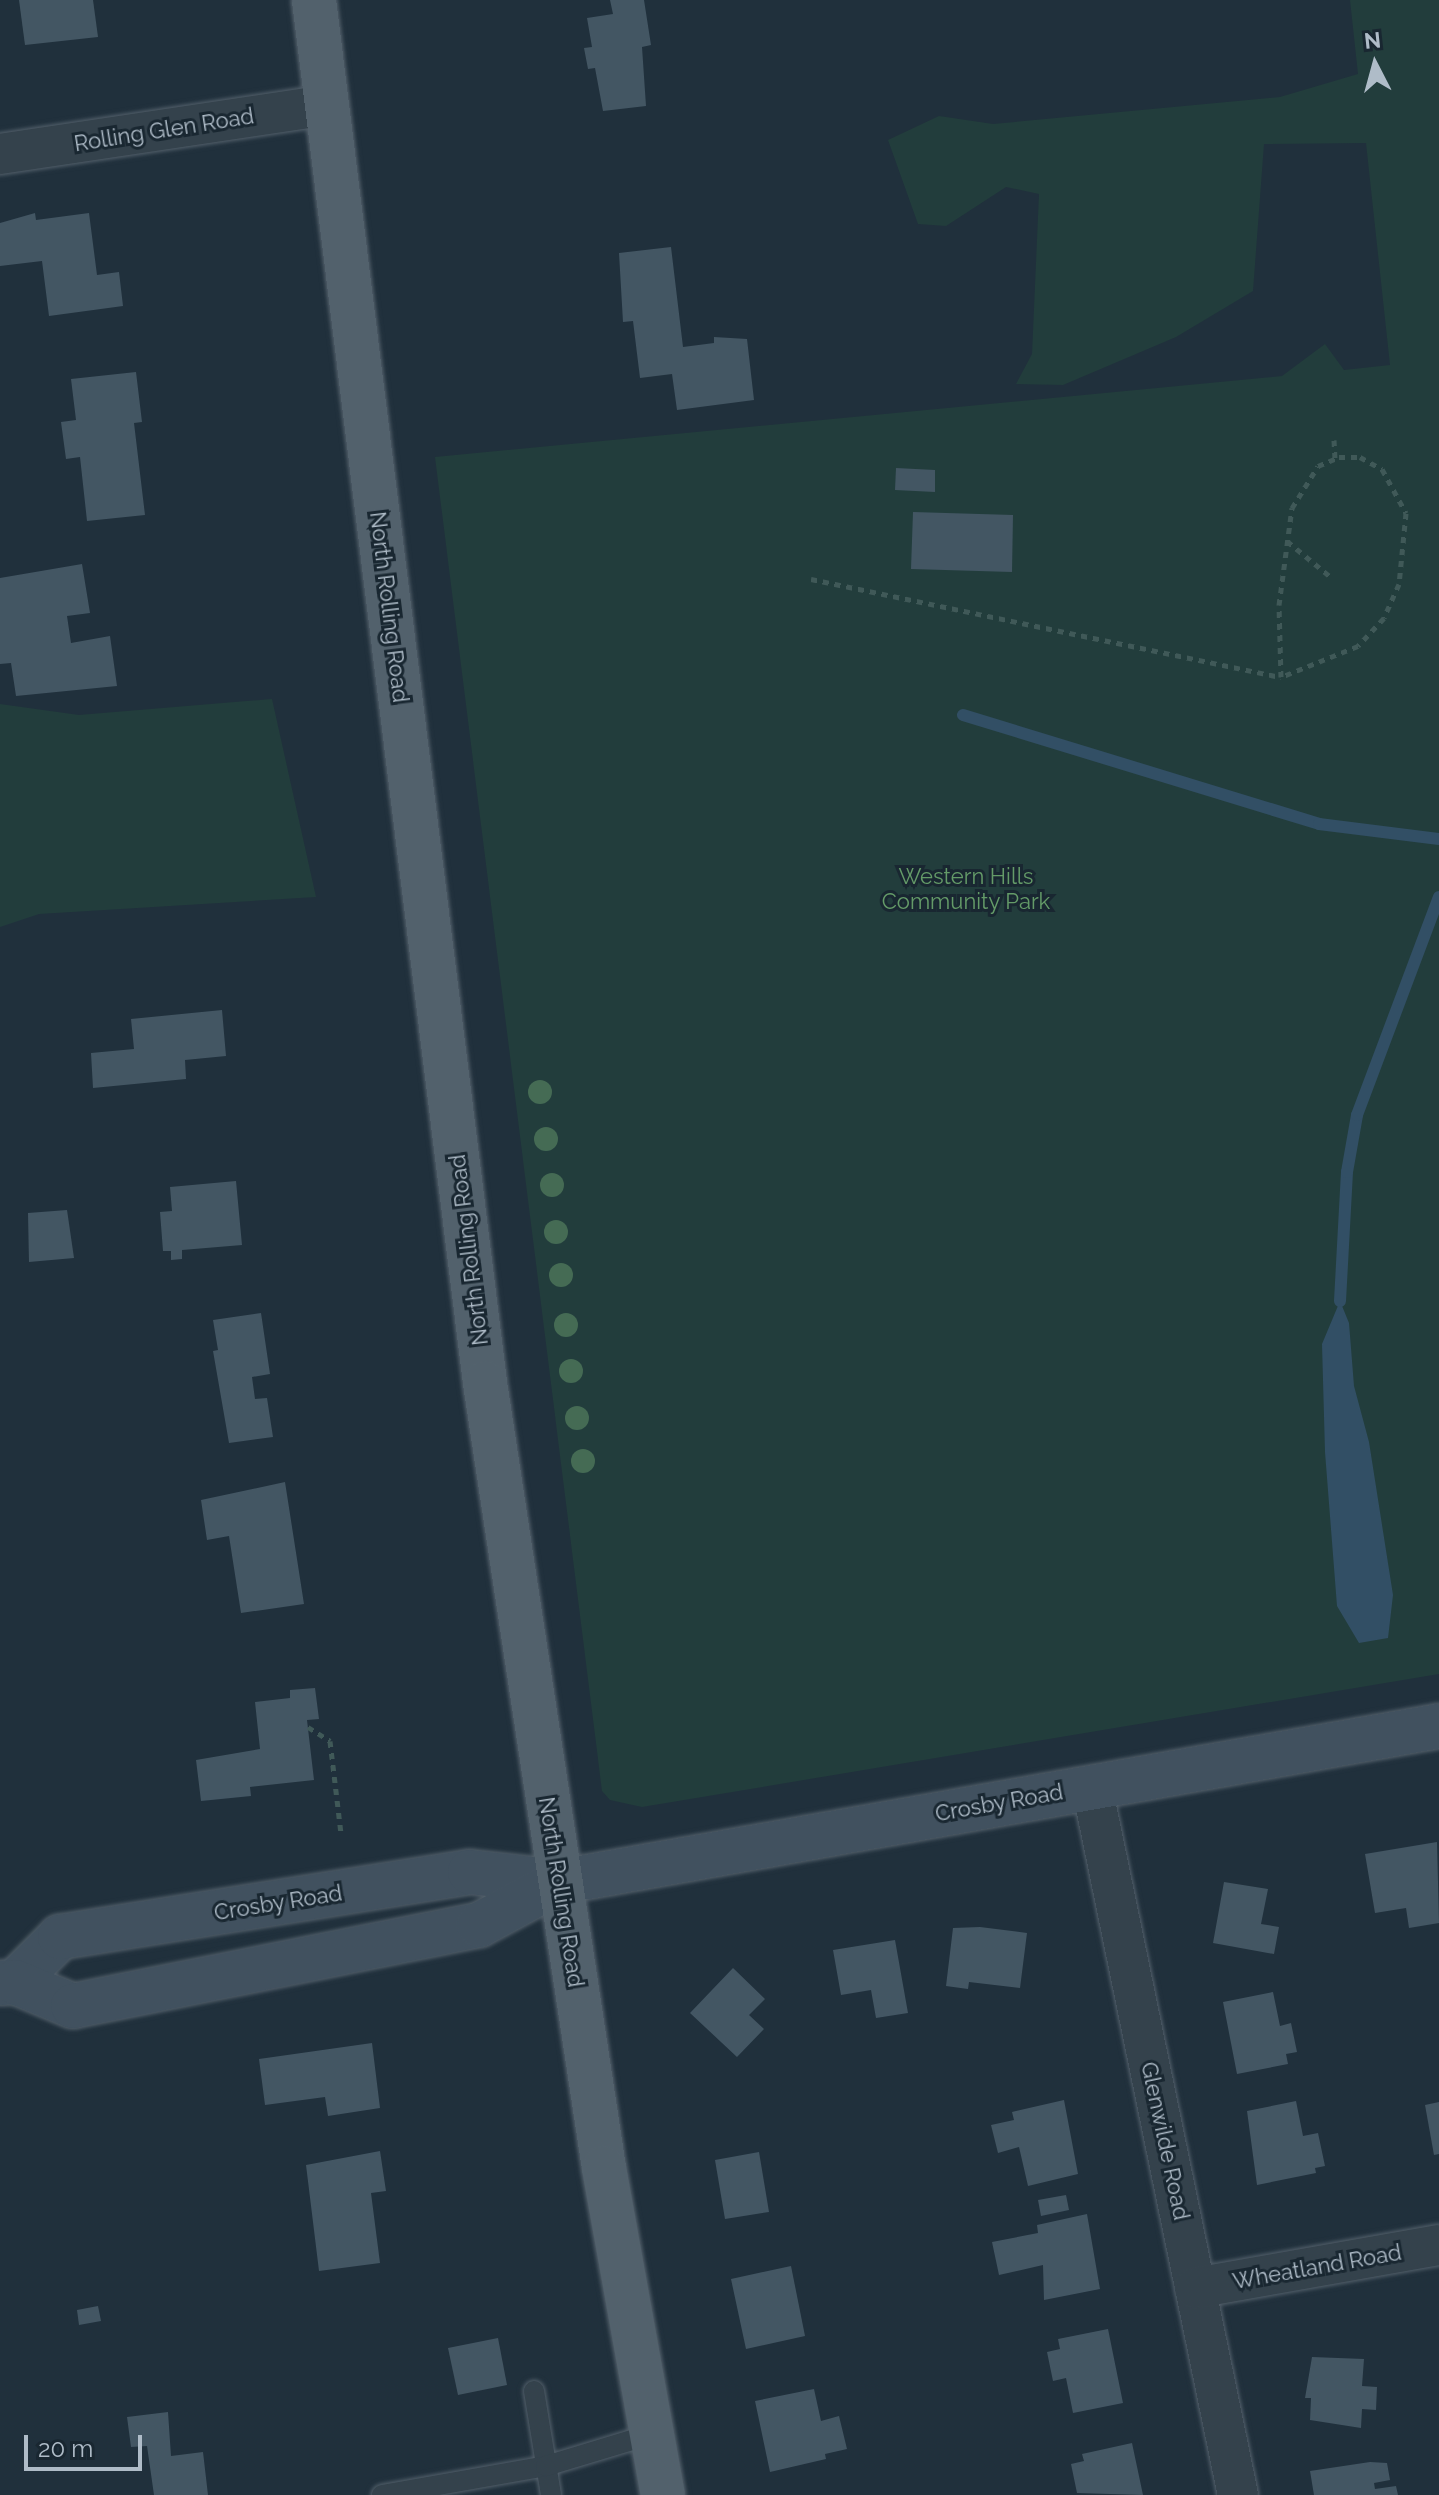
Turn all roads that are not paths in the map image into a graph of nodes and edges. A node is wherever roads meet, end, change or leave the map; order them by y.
1 (314, 0) edge
2 (327, 105) junction
3 (0, 154) edge
4 (1439, 1726) edge
5 (1092, 1787) junction
6 (559, 1882) junction
7 (7, 1983) edge
8 (1439, 2245) edge
9 (1195, 2288) junction
10 (534, 2391) dead end
11 (652, 2434) junction
12 (546, 2466) junction
13 (382, 2495) edge
14 (551, 2495) edge
15 (663, 2495) edge
16 (1238, 2495) edge

1 - 2 main road, North Rolling Road
2 - 3 street, Rolling Glen Road
2 - 6 main road, North Rolling Road
4 - 5 street, Crosby Road
5 - 6 street, Crosby Road
5 - 9 street, Glenwilde Road
6 - 7 street, Crosby Road
6 - 7 street, Crosby Road
6 - 11 main road, North Rolling Road
8 - 9 street, Wheatland Road
9 - 16 street, Glenwilde Road
10 - 12 lane
11 - 12 lane
11 - 15 main road, North Rolling Road
12 - 13 lane
12 - 14 lane

